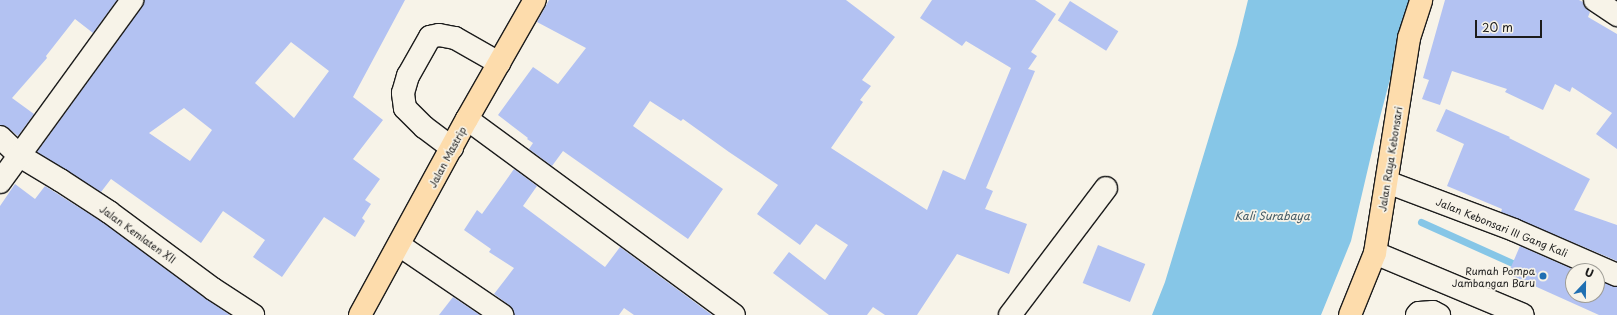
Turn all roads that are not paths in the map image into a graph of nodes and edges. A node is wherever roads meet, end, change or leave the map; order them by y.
1 (132, 0) edge
2 (535, 0) edge
3 (1421, 0) edge
4 (1595, 0) edge
5 (1617, 15) edge
6 (499, 63) junction
7 (467, 119) junction
8 (0, 136) edge
9 (452, 148) junction
10 (20, 156) junction
11 (0, 182) edge
12 (1386, 182) junction
13 (1106, 188) dead end
14 (399, 245) junction
15 (1375, 253) junction
16 (1617, 275) edge
17 (1486, 308) edge
18 (253, 315) edge
19 (360, 315) edge
20 (502, 315) edge
21 (734, 315) edge
22 (1010, 315) edge
23 (1350, 315) edge
24 (1417, 315) edge
25 (1439, 315) edge
26 (1523, 315) edge

1 - 10 street
2 - 6 main road, Jalan Mastrip
3 - 12 main road, Jalan Raya Kebonsari
4 - 5 street
6 - 7 main road, Jalan Mastrip
6 - 9 street
7 - 9 main road, Jalan Mastrip
7 - 21 street
8 - 10 street, Jalan Kemlaten XII
9 - 14 main road, Jalan Mastrip
10 - 11 street
10 - 18 street, Jalan Kemlaten XII
12 - 15 main road, Jalan Raya Kebonsari
12 - 16 street, Jalan Kebonsari III Gang Kali
13 - 22 street
14 - 19 main road, Jalan Mastrip
14 - 20 street
15 - 17 street
15 - 23 main road, Jalan Raya Kebonsari
17 - 26 street
24 - 25 street

